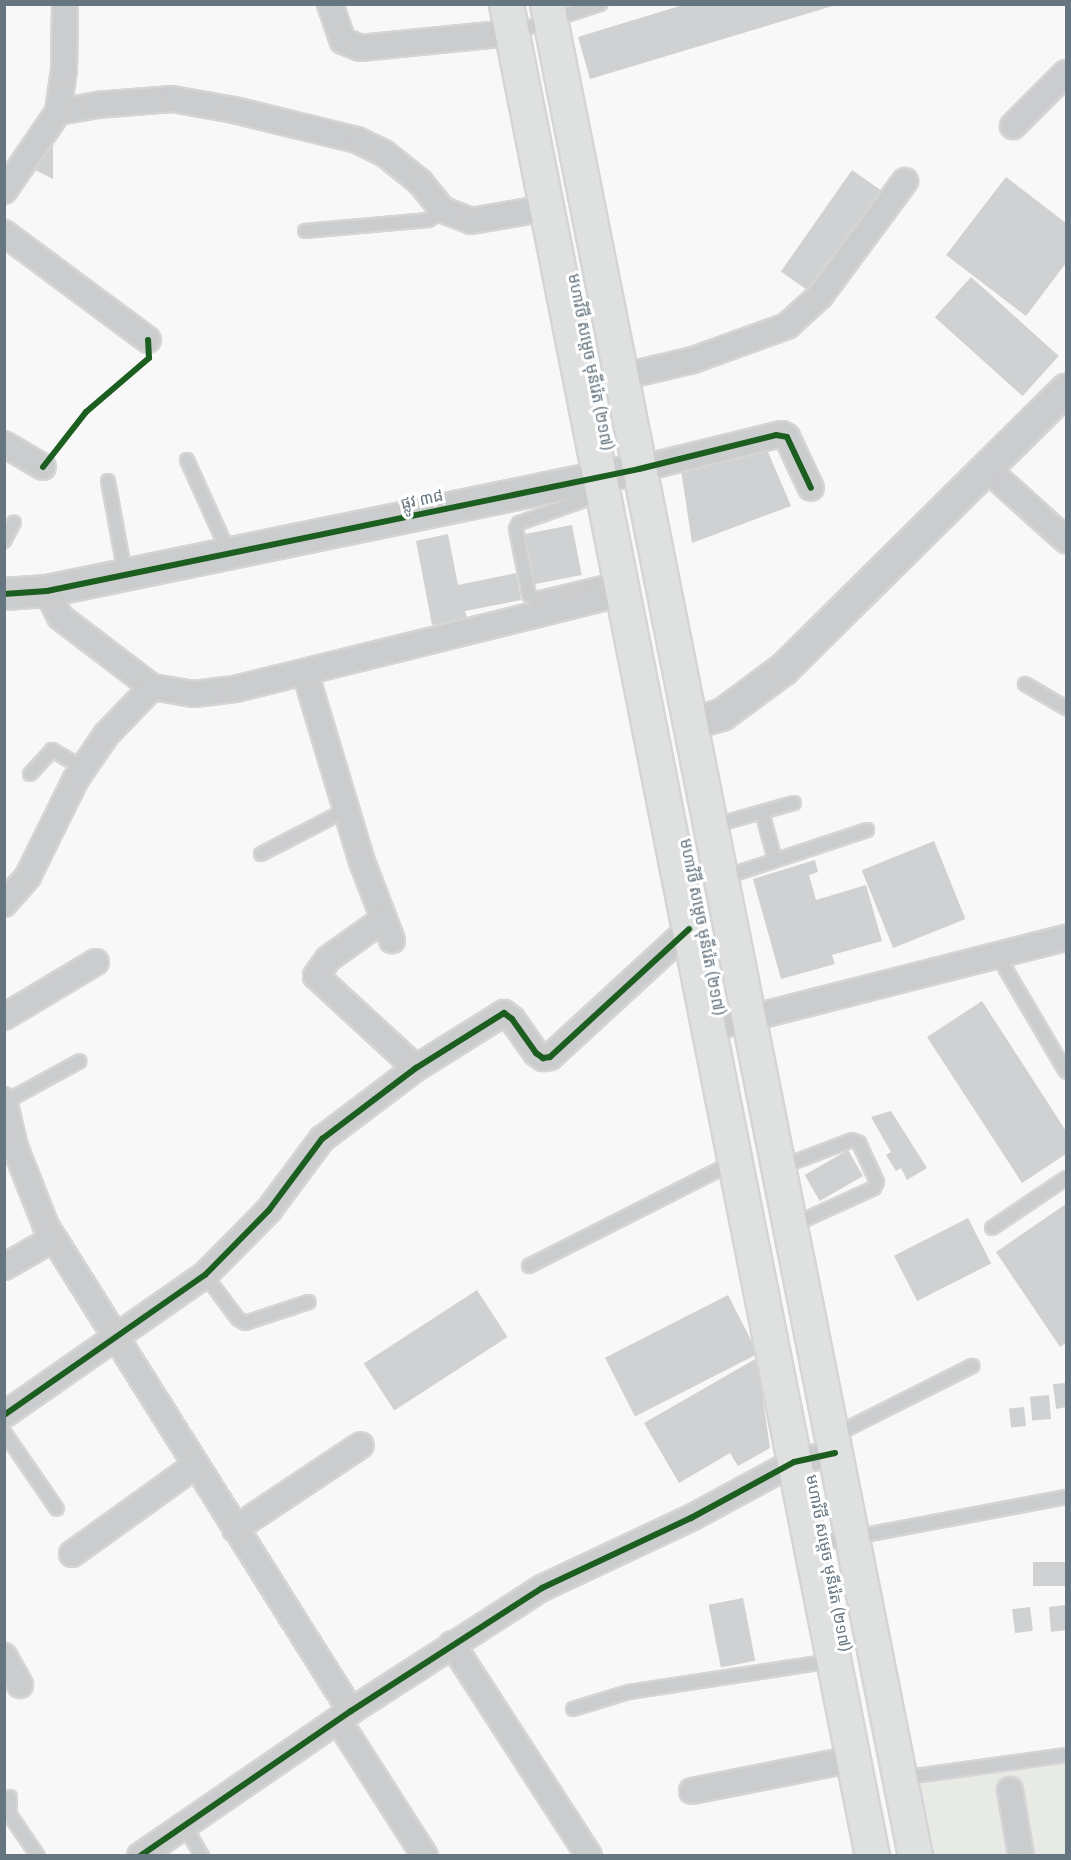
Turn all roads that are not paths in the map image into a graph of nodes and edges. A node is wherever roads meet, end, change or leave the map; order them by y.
1 (64, 4) edge
2 (330, 4) edge
3 (600, 4) edge
4 (549, 11) edge
5 (508, 19) edge
6 (1066, 73) edge
7 (58, 112) junction
8 (1013, 126) dead end
9 (905, 181) dead end
10 (4, 191) edge
11 (546, 208) junction
12 (443, 210) junction
13 (305, 231) dead end
14 (4, 232) edge
15 (148, 340) dead end
16 (621, 377) junction
17 (1066, 390) edge
18 (4, 444) edge
19 (188, 460) dead end
20 (43, 467) dead end
21 (986, 468) junction
22 (639, 469) junction
23 (108, 481) dead end
24 (601, 486) junction
25 (811, 488) dead end
26 (14, 522) dead end
27 (1066, 540) edge
28 (4, 541) edge
29 (230, 554) junction
30 (125, 575) junction
31 (621, 586) junction
32 (47, 591) junction
33 (4, 594) edge
34 (304, 672) junction
35 (1025, 684) dead end
36 (152, 687) junction
37 (1066, 708) edge
38 (690, 724) junction
39 (83, 768) junction
40 (30, 774) dead end
41 (794, 803) dead end
42 (346, 810) junction
43 (762, 812) junction
44 (710, 826) junction
45 (867, 830) dead end
46 (261, 854) dead end
47 (775, 860) junction
48 (721, 878) junction
49 (4, 904) edge
50 (689, 929) junction
51 (1066, 938) edge
52 (998, 956) junction
53 (96, 962) dead end
54 (4, 1017) edge
55 (749, 1022) junction
56 (708, 1029) junction
57 (80, 1062) dead end
58 (416, 1068) junction
59 (1066, 1072) edge
60 (5, 1101) edge
61 (10, 1150) edge
62 (735, 1161) junction
63 (778, 1168) junction
64 (1066, 1178) edge
65 (790, 1226) junction
66 (992, 1228) dead end
67 (53, 1239) junction
68 (529, 1266) dead end
69 (4, 1268) edge
70 (206, 1275) junction
71 (309, 1302) dead end
72 (117, 1337) junction
73 (972, 1366) dead end
74 (4, 1414) edge
75 (4, 1432) edge
76 (362, 1445) dead end
77 (833, 1445) junction
78 (794, 1462) junction
79 (196, 1465) junction
80 (1066, 1497) edge
81 (57, 1509) dead end
82 (235, 1529) junction
83 (852, 1539) junction
84 (810, 1545) junction
85 (72, 1554) dead end
86 (452, 1644) junction
87 (4, 1656) edge
88 (834, 1660) junction
89 (20, 1685) dead end
90 (573, 1709) dead end
91 (344, 1715) junction
92 (1066, 1755) edge
93 (853, 1759) junction
94 (899, 1779) junction
95 (1010, 1790) dead end
96 (692, 1791) dead end
97 (10, 1797) dead end
98 (184, 1825) junction
99 (421, 1854) edge
100 (38, 1856) edge
101 (140, 1856) edge
102 (202, 1856) edge
103 (589, 1856) edge
104 (872, 1856) edge
105 (915, 1856) edge
106 (1021, 1856) edge

1 - 7 street
2 - 5 street
3 - 4 lane
4 - 5 lane
4 - 16 main road, មហាវិថី សម្តេច មុនីរ៉េត (២១៧)
5 - 11 main road, មហាវិថី សម្តេច មុនីរ៉េត (២១៧)
6 - 8 street
7 - 10 street
7 - 12 street
9 - 16 street
11 - 12 street
11 - 24 main road, មហាវិថី សម្តេច មុនីរ៉េត (២១៧)
12 - 13 lane
14 - 15 street
16 - 22 main road, មហាវិថី សម្តេច មុនីរ៉េត (២១៧)
17 - 21 street
18 - 20 street
19 - 29 lane
21 - 27 street
21 - 38 street
22 - 24 street, ផ្លូវ ៣៨
22 - 25 street, ផ្លូវ ៣៨
22 - 38 main road, មហាវិថី សម្តេច មុនីរ៉េត (២១៧)
23 - 30 lane
24 - 29 street, ផ្លូវ ៣៨
24 - 31 main road, មហាវិថី សម្តេច មុនីរ៉េត (២១៧)
24 - 31 lane
26 - 28 lane
29 - 30 street, ផ្លូវ ៣៨
30 - 32 street, ផ្លូវ ៣៨
31 - 34 street
31 - 50 main road, មហាវិថី សម្តេច មុនីរ៉េត (២១៧)
32 - 33 street, ផ្លូវ ៣៨
32 - 36 street
34 - 36 street
34 - 42 street
35 - 37 lane
36 - 39 street
38 - 44 main road, មហាវិថី សម្តេច មុនីរ៉េត (២១៧)
39 - 40 lane
39 - 49 street
41 - 43 lane
42 - 46 lane
42 - 58 street
43 - 44 lane
43 - 47 lane
44 - 48 main road, មហាវិថី សម្តេច មុនីរ៉េត (២១៧)
45 - 47 lane
47 - 48 lane
48 - 55 main road, មហាវិថី សម្តេច មុនីរ៉េត (២១៧)
50 - 56 main road, មហាវិថី សម្តេច មុនីរ៉េត (២១៧)
50 - 58 street
51 - 52 street
52 - 55 street
52 - 59 lane
53 - 54 street
55 - 56 street
55 - 63 main road, មហាវិថី សម្តេច មុនីរ៉េត (២១៧)
56 - 62 main road, មហាវិថី សម្តេច មុនីរ៉េត (២១៧)
57 - 60 lane
58 - 70 street
60 - 61 street
61 - 67 street
62 - 68 lane
62 - 78 main road, មហាវិថី សម្តេច មុនីរ៉េត (២១៧)
63 - 65 main road, មហាវិថី សម្តេច មុនីរ៉េត (២១៧)
63 - 65 lane
64 - 66 lane
65 - 77 main road, មហាវិថី សម្តេច មុនីរ៉េត (២១៧)
67 - 69 street
67 - 72 street
70 - 71 lane
70 - 72 street
72 - 74 street
72 - 79 street
73 - 77 lane
75 - 81 lane
76 - 82 street
77 - 78 street
77 - 83 main road, មហាវិថី សម្តេច មុនីរ៉េត (២១៧)
78 - 84 main road, មហាវិថី សម្តេច មុនីរ៉េត (២១៧)
78 - 86 street
79 - 82 street
79 - 85 street
80 - 83 lane
82 - 91 street
83 - 84 lane
83 - 94 main road, មហាវិថី សម្តេច មុនីរ៉េត (២១៧)
84 - 88 main road, មហាវិថី សម្តេច មុនីរ៉េត (២១៧)
86 - 91 street
86 - 103 street
87 - 89 street
88 - 90 lane
88 - 93 main road, មហាវិថី សម្តេច មុនីរ៉េត (២១៧)
91 - 98 street
91 - 99 street
92 - 94 lane
93 - 96 street
93 - 104 main road, មហាវិថី សម្តេច មុនីរ៉េត (២១៧)
94 - 105 main road, មហាវិថី សម្តេច មុនីរ៉េត (២១៧)
95 - 106 street
97 - 100 lane
98 - 101 street
98 - 102 lane

